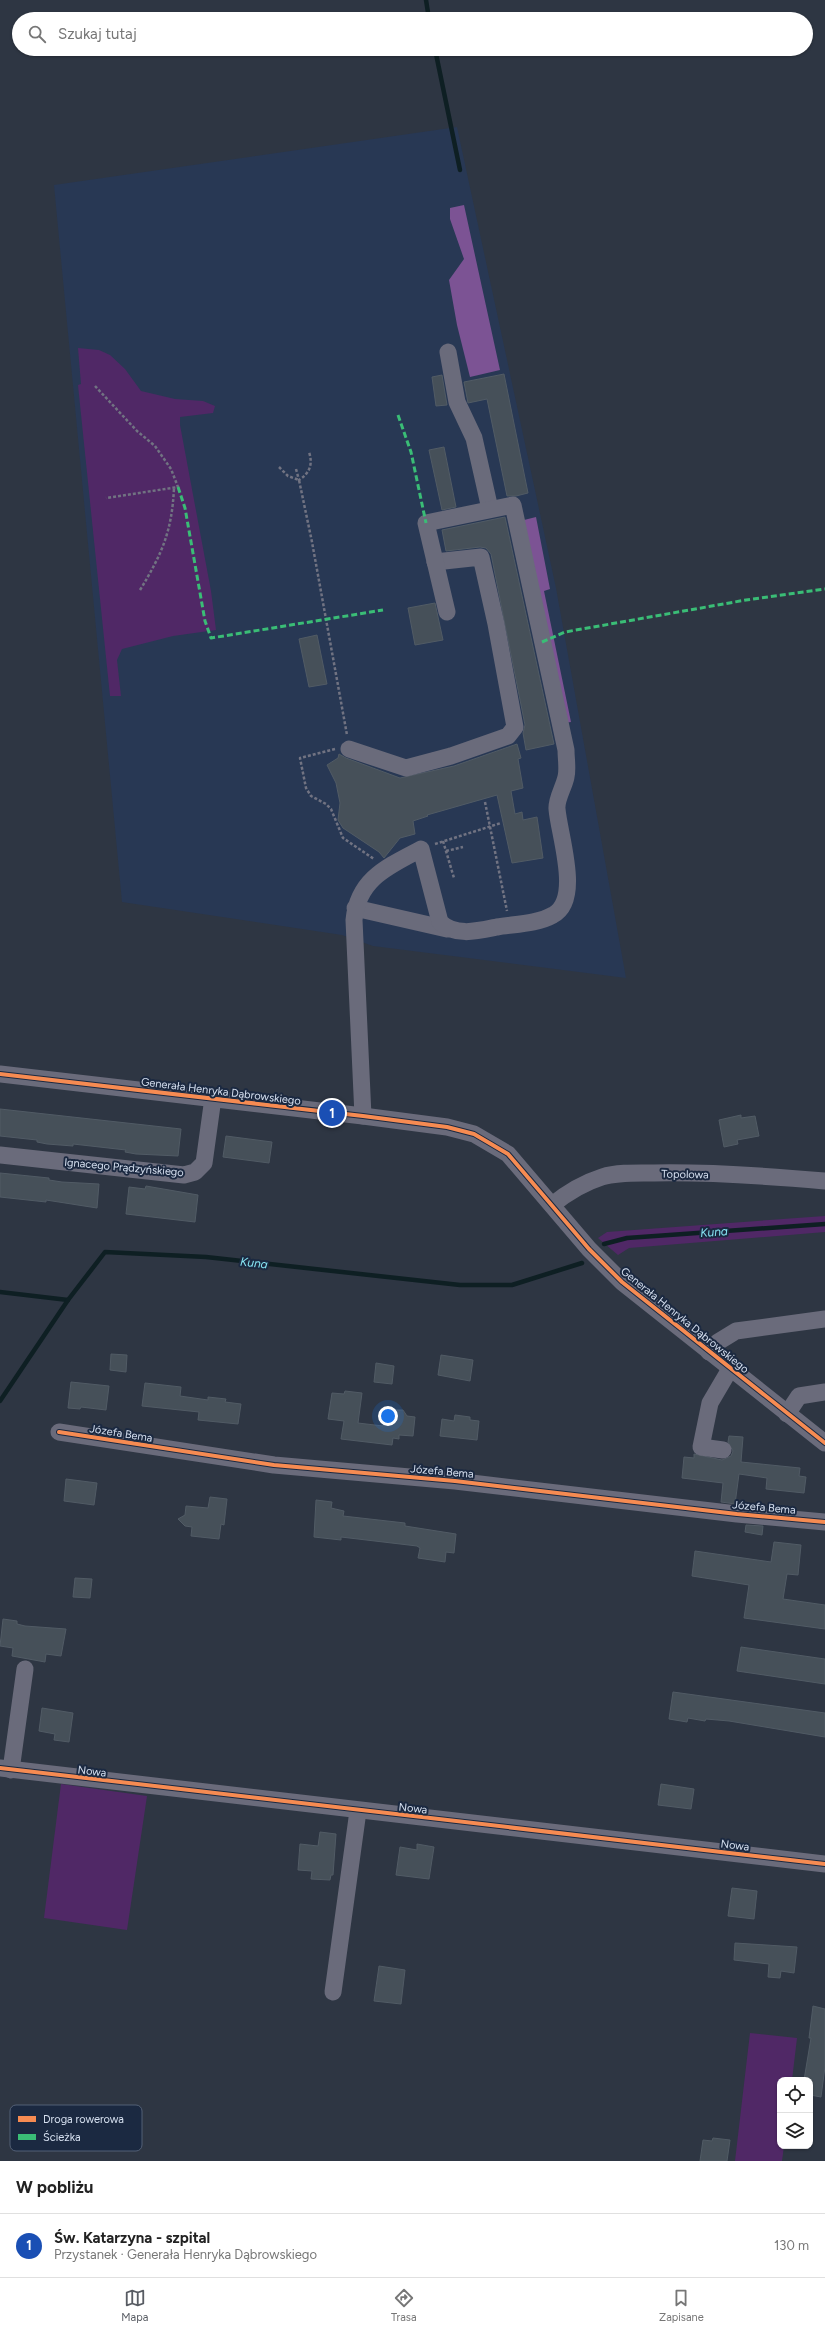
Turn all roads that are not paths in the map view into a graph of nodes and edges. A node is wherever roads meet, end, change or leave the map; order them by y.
1 (448, 352) dead end
2 (490, 509) junction
3 (435, 562) junction
4 (447, 612) dead end
5 (349, 749) road end
6 (356, 908) junction
7 (447, 929) junction
8 (0, 1074) edge
9 (213, 1098) junction
10 (363, 1116) junction
11 (0, 1155) edge
12 (825, 1181) edge
13 (552, 1205) junction
14 (825, 1319) edge
15 (709, 1352) junction
16 (730, 1369) junction
17 (825, 1392) edge
18 (787, 1414) junction
19 (59, 1432) dead end
20 (825, 1443) edge
21 (724, 1450) dead end
22 (825, 1522) edge
23 (25, 1669) dead end
24 (6, 1769) edge
25 (358, 1811) junction
26 (825, 1864) edge
27 (334, 1992) dead end

1 - 2 street
2 - 3 street
2 - 7 street
3 - 4 street
3 - 5 street
6 - 7 street
6 - 7 street
6 - 10 street
8 - 9 street, Generała Henryka Dąbrowskiego
9 - 10 street, Generała Henryka Dąbrowskiego
9 - 11 street, Ignacego Prądzyńskiego
10 - 13 street, Generała Henryka Dąbrowskiego
12 - 13 street, Topolowa
13 - 15 street, Generała Henryka Dąbrowskiego
14 - 15 street
15 - 16 street, Generała Henryka Dąbrowskiego
16 - 18 street, Generała Henryka Dąbrowskiego
16 - 21 street
17 - 18 street
18 - 20 street, Generała Henryka Dąbrowskiego
19 - 22 street, Józefa Bema
23 - 24 street
24 - 25 street, Nowa
25 - 26 street, Nowa
25 - 27 street

